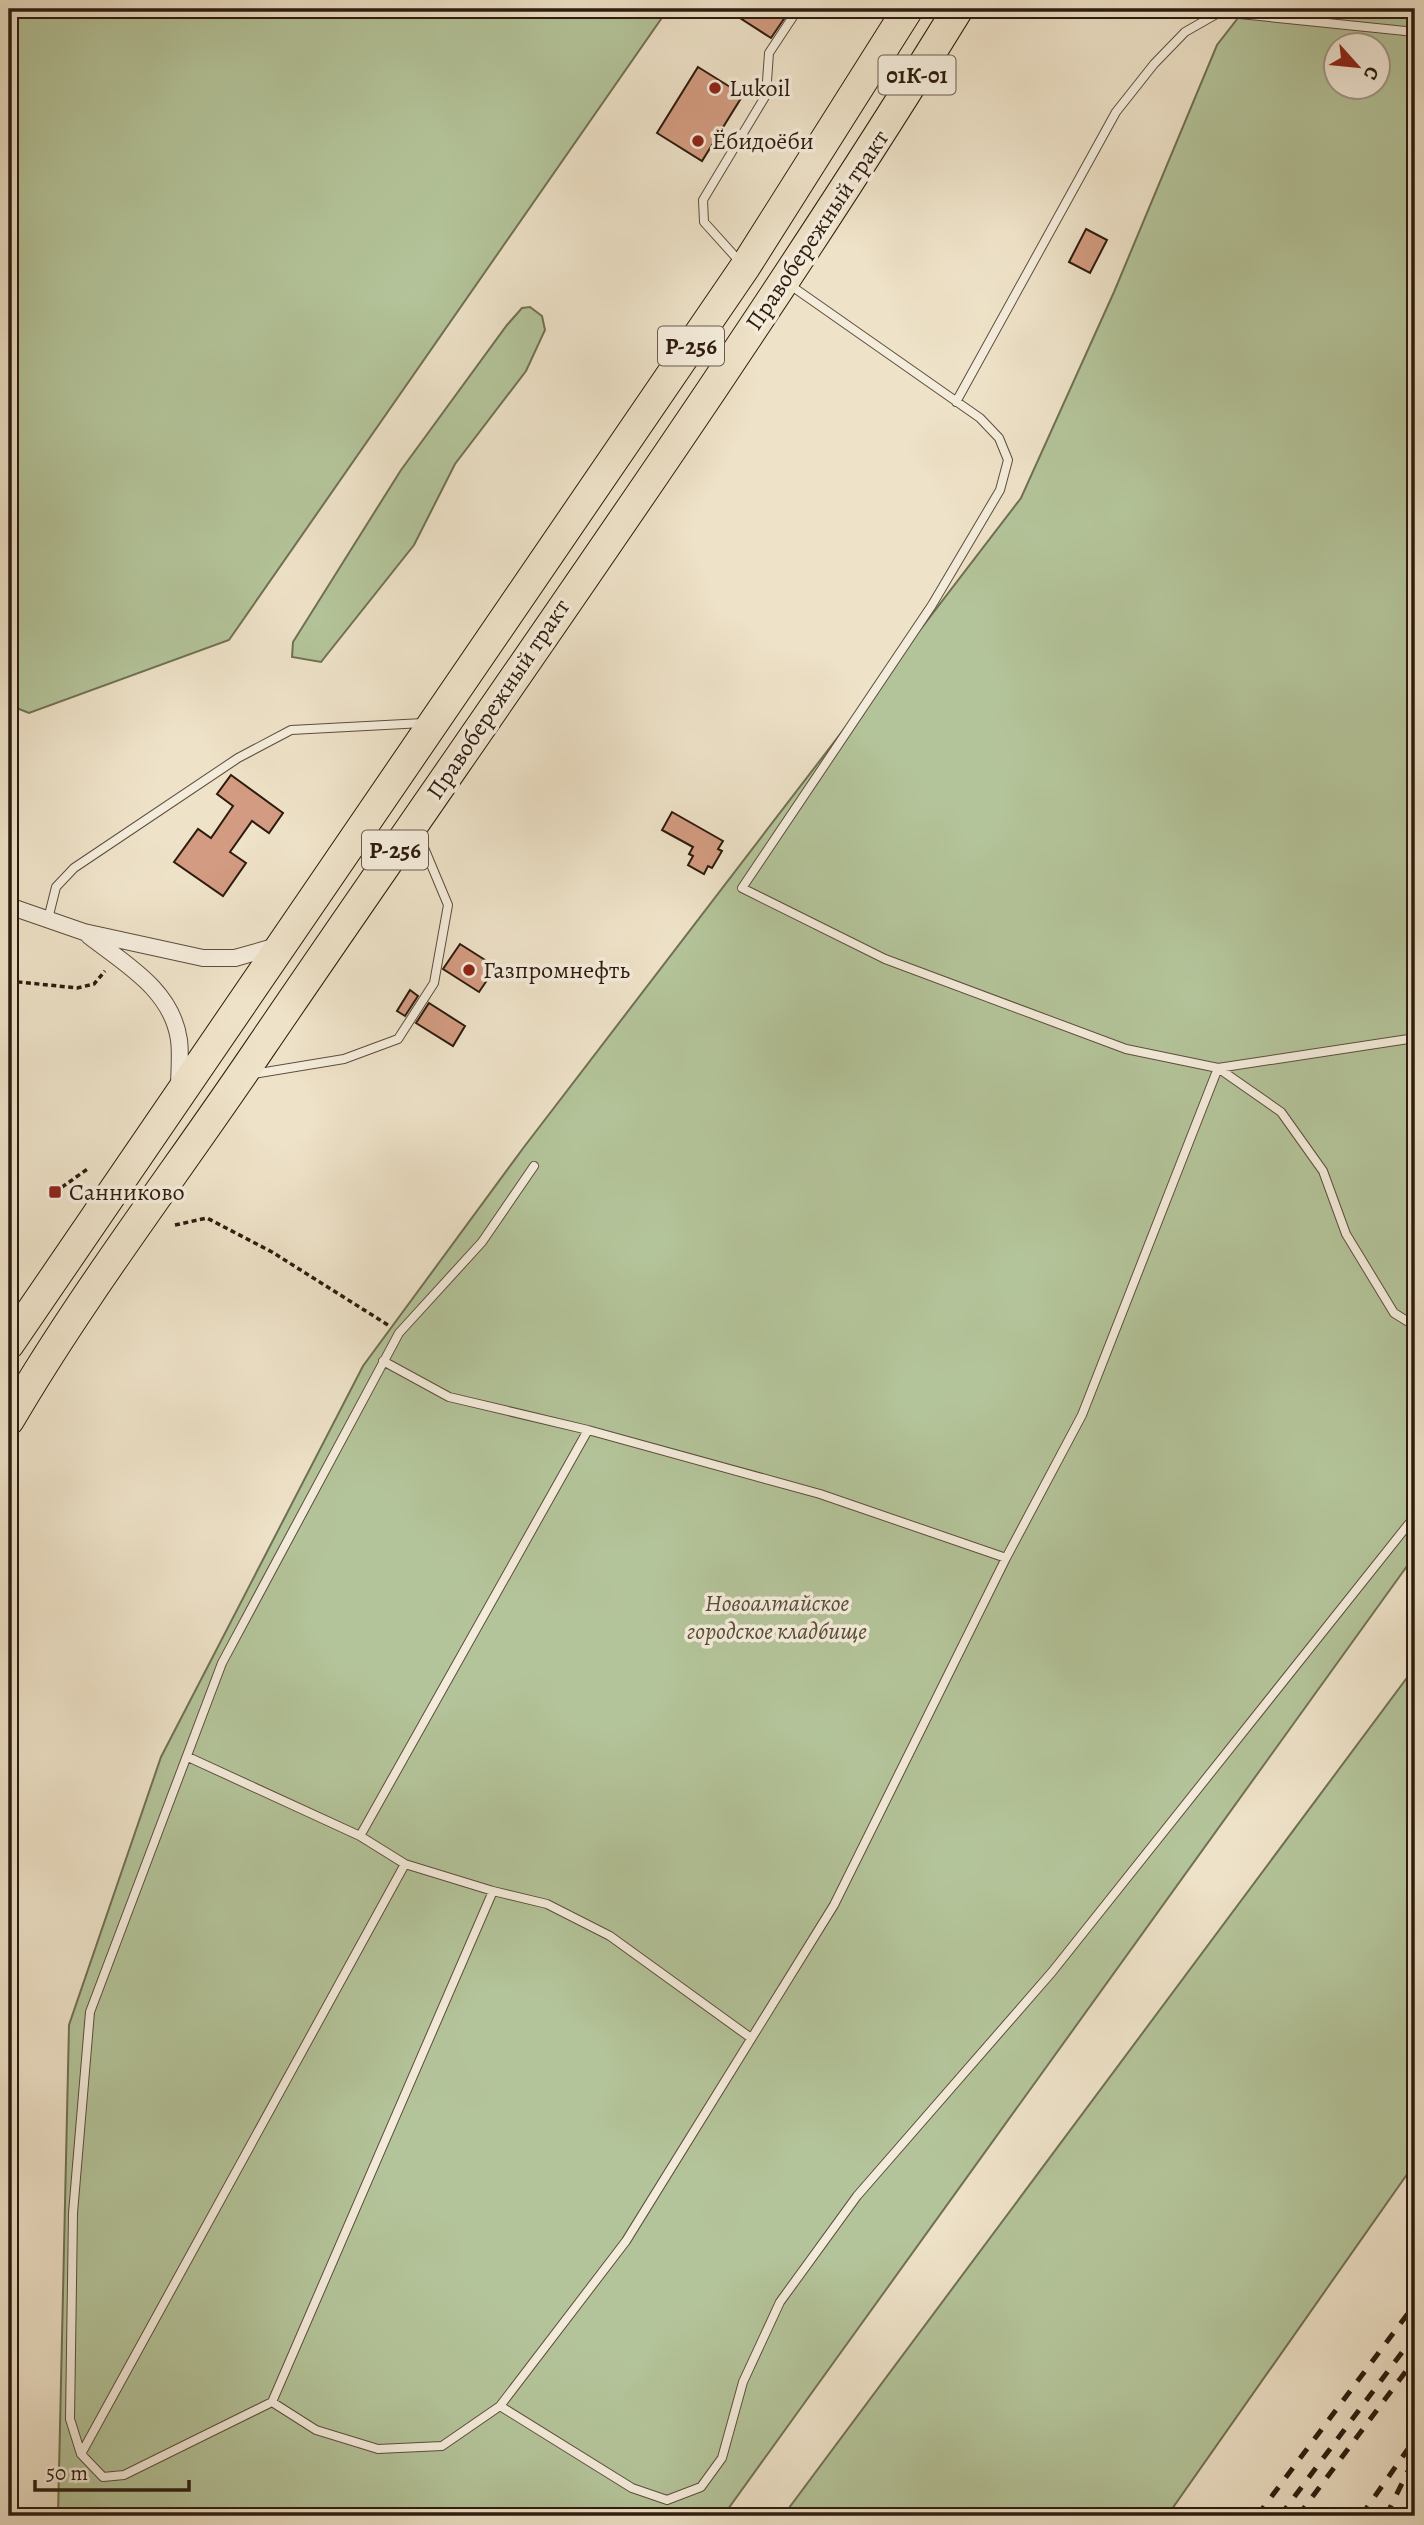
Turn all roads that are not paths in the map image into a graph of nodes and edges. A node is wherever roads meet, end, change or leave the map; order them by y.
1 (798, 9) edge
2 (907, 9) edge
3 (958, 9) edge
4 (969, 9) edge
5 (1415, 32) edge
6 (840, 119) joint
7 (877, 141) junction
8 (745, 268) junction
9 (785, 281) junction
10 (956, 402) junction
11 (433, 723) junction
12 (414, 822) junction
13 (9, 906) edge
14 (48, 919) junction
15 (84, 932) junction
16 (280, 945) junction
17 (1415, 1038) edge
18 (1218, 1068) junction
19 (242, 1075) junction
20 (179, 1091) junction
21 (534, 1166) dead end
22 (1415, 1326) edge
23 (9, 1344) edge
24 (383, 1361) junction
25 (9, 1420) edge
26 (588, 1430) junction
27 (1415, 1516) edge
28 (1006, 1558) junction
29 (188, 1757) junction
30 (360, 1836) junction
31 (405, 1864) junction
32 (493, 1891) junction
33 (751, 2038) junction
34 (272, 2402) junction
35 (500, 2406) junction
36 (80, 2454) junction

1 - 8 lane
2 - 6 highway, Правобережный тракт / 01К-01
3 - 7 highway, Правобережный тракт / 01К-01
4 - 7 highway
5 - 10 lane
6 - 8 highway, Правобережный тракт / Р-256
7 - 9 highway, Правобережный тракт / Р-256
8 - 11 highway, Правобережный тракт / Р-256
9 - 10 lane
9 - 12 highway, Правобережный тракт / Р-256
10 - 18 lane
11 - 14 lane
11 - 16 highway, Правобережный тракт / Р-256
12 - 19 highway, Правобережный тракт / Р-256
12 - 19 lane
13 - 14 street
14 - 15 street
15 - 16 street
15 - 20 street
16 - 20 highway, Правобережный тракт / Р-256
17 - 18 lane
18 - 22 lane
18 - 28 lane
19 - 25 highway, Правобережный тракт / Р-256
20 - 23 highway, Правобережный тракт / Р-256
21 - 24 lane
24 - 26 lane
24 - 29 lane
26 - 28 lane
26 - 30 lane
27 - 35 lane
28 - 33 lane
29 - 30 lane
29 - 36 lane
30 - 31 lane
31 - 32 lane
31 - 36 lane
32 - 33 lane
32 - 34 lane
33 - 35 lane
34 - 35 lane
34 - 36 lane

